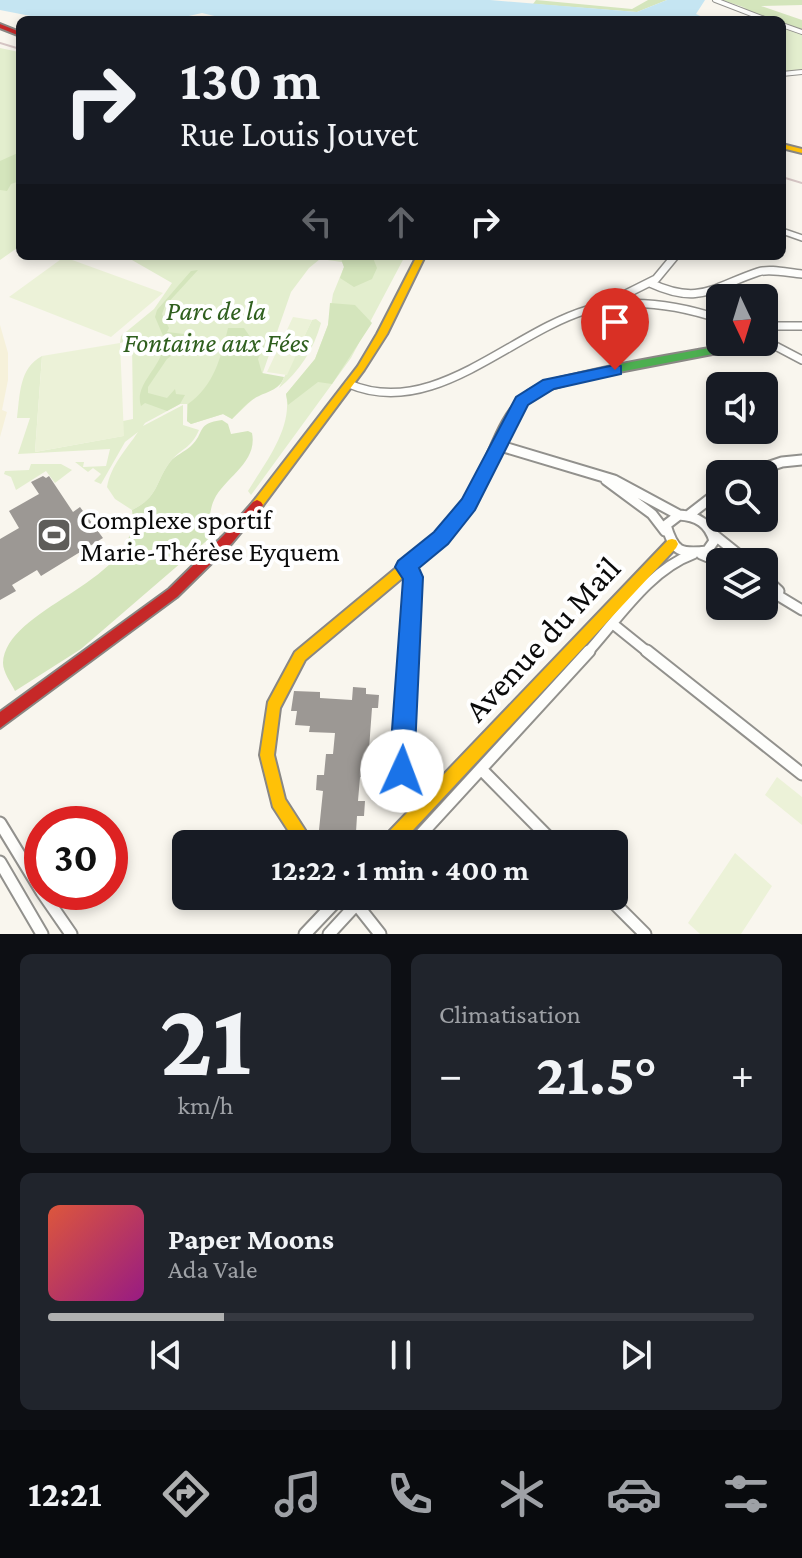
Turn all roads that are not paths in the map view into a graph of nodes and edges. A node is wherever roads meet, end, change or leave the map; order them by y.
1 (715, 0) edge
2 (757, 16) edge
3 (419, 260) edge
4 (672, 260) edge
5 (802, 274) edge
6 (650, 283) junction
7 (623, 304) junction
8 (706, 315) edge
9 (802, 326) edge
10 (778, 327) edge
11 (778, 347) edge
12 (706, 353) edge
13 (802, 360) edge
14 (349, 384) junction
15 (497, 445) junction
16 (802, 460) edge
17 (778, 465) edge
18 (599, 476) junction
19 (706, 500) edge
20 (684, 515) junction
21 (706, 528) edge
22 (665, 531) junction
23 (711, 532) edge
24 (712, 532) edge
25 (672, 544) junction
26 (731, 548) edge
27 (697, 554) junction
28 (706, 557) edge
29 (405, 567) junction
30 (778, 590) edge
31 (778, 595) edge
32 (788, 600) junction
33 (802, 610) edge
34 (613, 624) junction
35 (3, 718) edge
36 (481, 769) junction
37 (802, 774) edge
38 (435, 795) junction
39 (0, 823) edge
40 (297, 830) edge
41 (402, 830) edge
42 (425, 830) edge
43 (541, 830) edge
44 (0, 862) edge
45 (24, 862) edge
46 (54, 910) edge
47 (328, 910) edge
48 (348, 910) edge
49 (364, 910) edge
50 (621, 910) edge
51 (42, 934) edge
52 (71, 934) edge
53 (305, 934) edge
54 (329, 934) edge
55 (380, 934) edge
56 (645, 934) edge

1 - 2 street
3 - 14 street
4 - 6 street
5 - 6 street
6 - 7 street
7 - 8 street
7 - 14 street
9 - 10 street
11 - 13 street
12 - 15 street
14 - 35 street
15 - 18 street
15 - 29 street
16 - 17 street
18 - 20 street
18 - 22 street
19 - 20 street
20 - 21 street
20 - 22 street
22 - 25 street
23 - 27 street
24 - 26 street
25 - 27 street
25 - 38 street, Avenue du Mail
27 - 28 street
27 - 34 street, Avenue du Mail
29 - 38 street
29 - 40 street
30 - 32 street
31 - 32 street
32 - 33 street
34 - 36 street, Avenue du Mail
34 - 37 street
36 - 42 street, Avenue du Mail
36 - 43 street
38 - 41 street, Avenue du Mail
39 - 45 street
44 - 51 street
46 - 52 street
47 - 53 street
48 - 54 street
49 - 55 street
50 - 56 street

